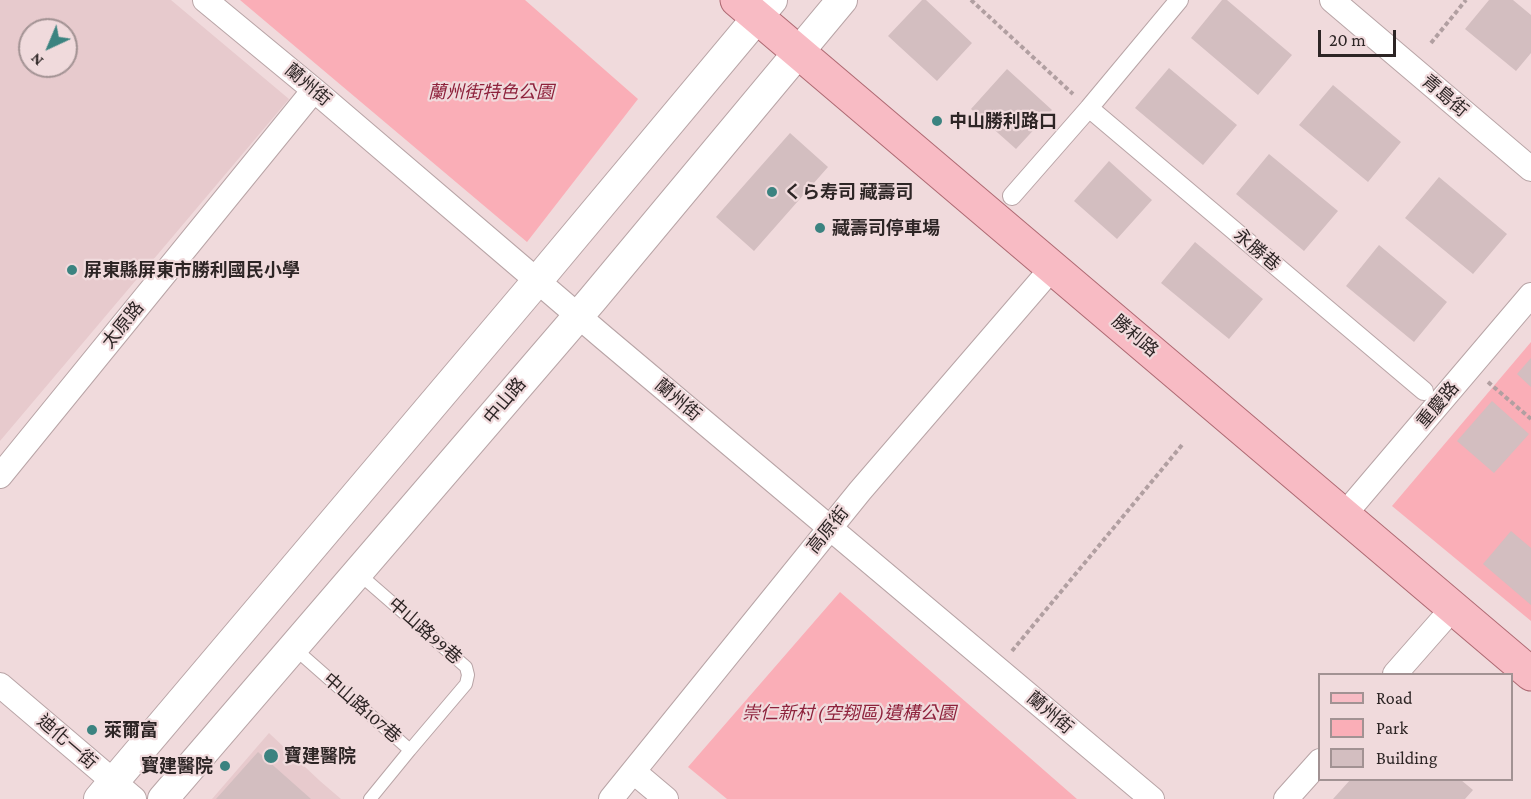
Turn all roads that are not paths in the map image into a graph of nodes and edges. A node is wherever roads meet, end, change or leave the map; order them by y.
1 (205, 0) edge
2 (843, 0) edge
3 (1179, 0) edge
4 (1332, 0) edge
5 (755, 6) edge
6 (799, 53) junction
7 (314, 90) junction
8 (1089, 108) junction
9 (1531, 169) edge
10 (1012, 196) dead end
11 (1053, 267) junction
12 (538, 280) junction
13 (1531, 295) edge
14 (578, 316) junction
15 (1424, 391) dead end
16 (0, 476) edge
17 (1344, 515) junction
18 (830, 528) junction
19 (358, 573) junction
20 (1453, 608) junction
21 (294, 648) junction
22 (1397, 673) edge
23 (1531, 674) edge
24 (0, 685) edge
25 (410, 750) junction
26 (1318, 763) edge
27 (634, 772) junction
28 (115, 793) edge
29 (164, 799) edge
30 (369, 799) edge
31 (611, 799) edge
32 (666, 799) edge
33 (1152, 799) edge
34 (1286, 799) edge

1 - 7 street, 蘭州街
2 - 6 street, 中山路
3 - 8 street
4 - 9 street, 青島街
5 - 6 main road, 勝利路
5 - 12 street
6 - 11 main road, 勝利路
6 - 14 street, 中山路
7 - 12 street, 蘭州街
7 - 16 street, 太原路
8 - 10 street
8 - 15 street, 永勝巷
11 - 17 main road, 勝利路
11 - 18 street, 高原街
12 - 14 street, 蘭州街
12 - 28 street
13 - 17 street, 重慶路
14 - 18 street, 蘭州街
14 - 19 street, 中山路
17 - 20 main road, 勝利路
18 - 27 street, 高原街
18 - 33 street, 蘭州街
19 - 21 street, 中山路
19 - 25 lane, 中山路99巷
20 - 22 street
20 - 23 main road, 勝利路
21 - 25 lane, 中山路107巷
21 - 29 street, 中山路
24 - 28 street, 迪化一街
25 - 30 lane, 中山路107巷
26 - 34 street
27 - 31 street, 高原街
27 - 32 street

